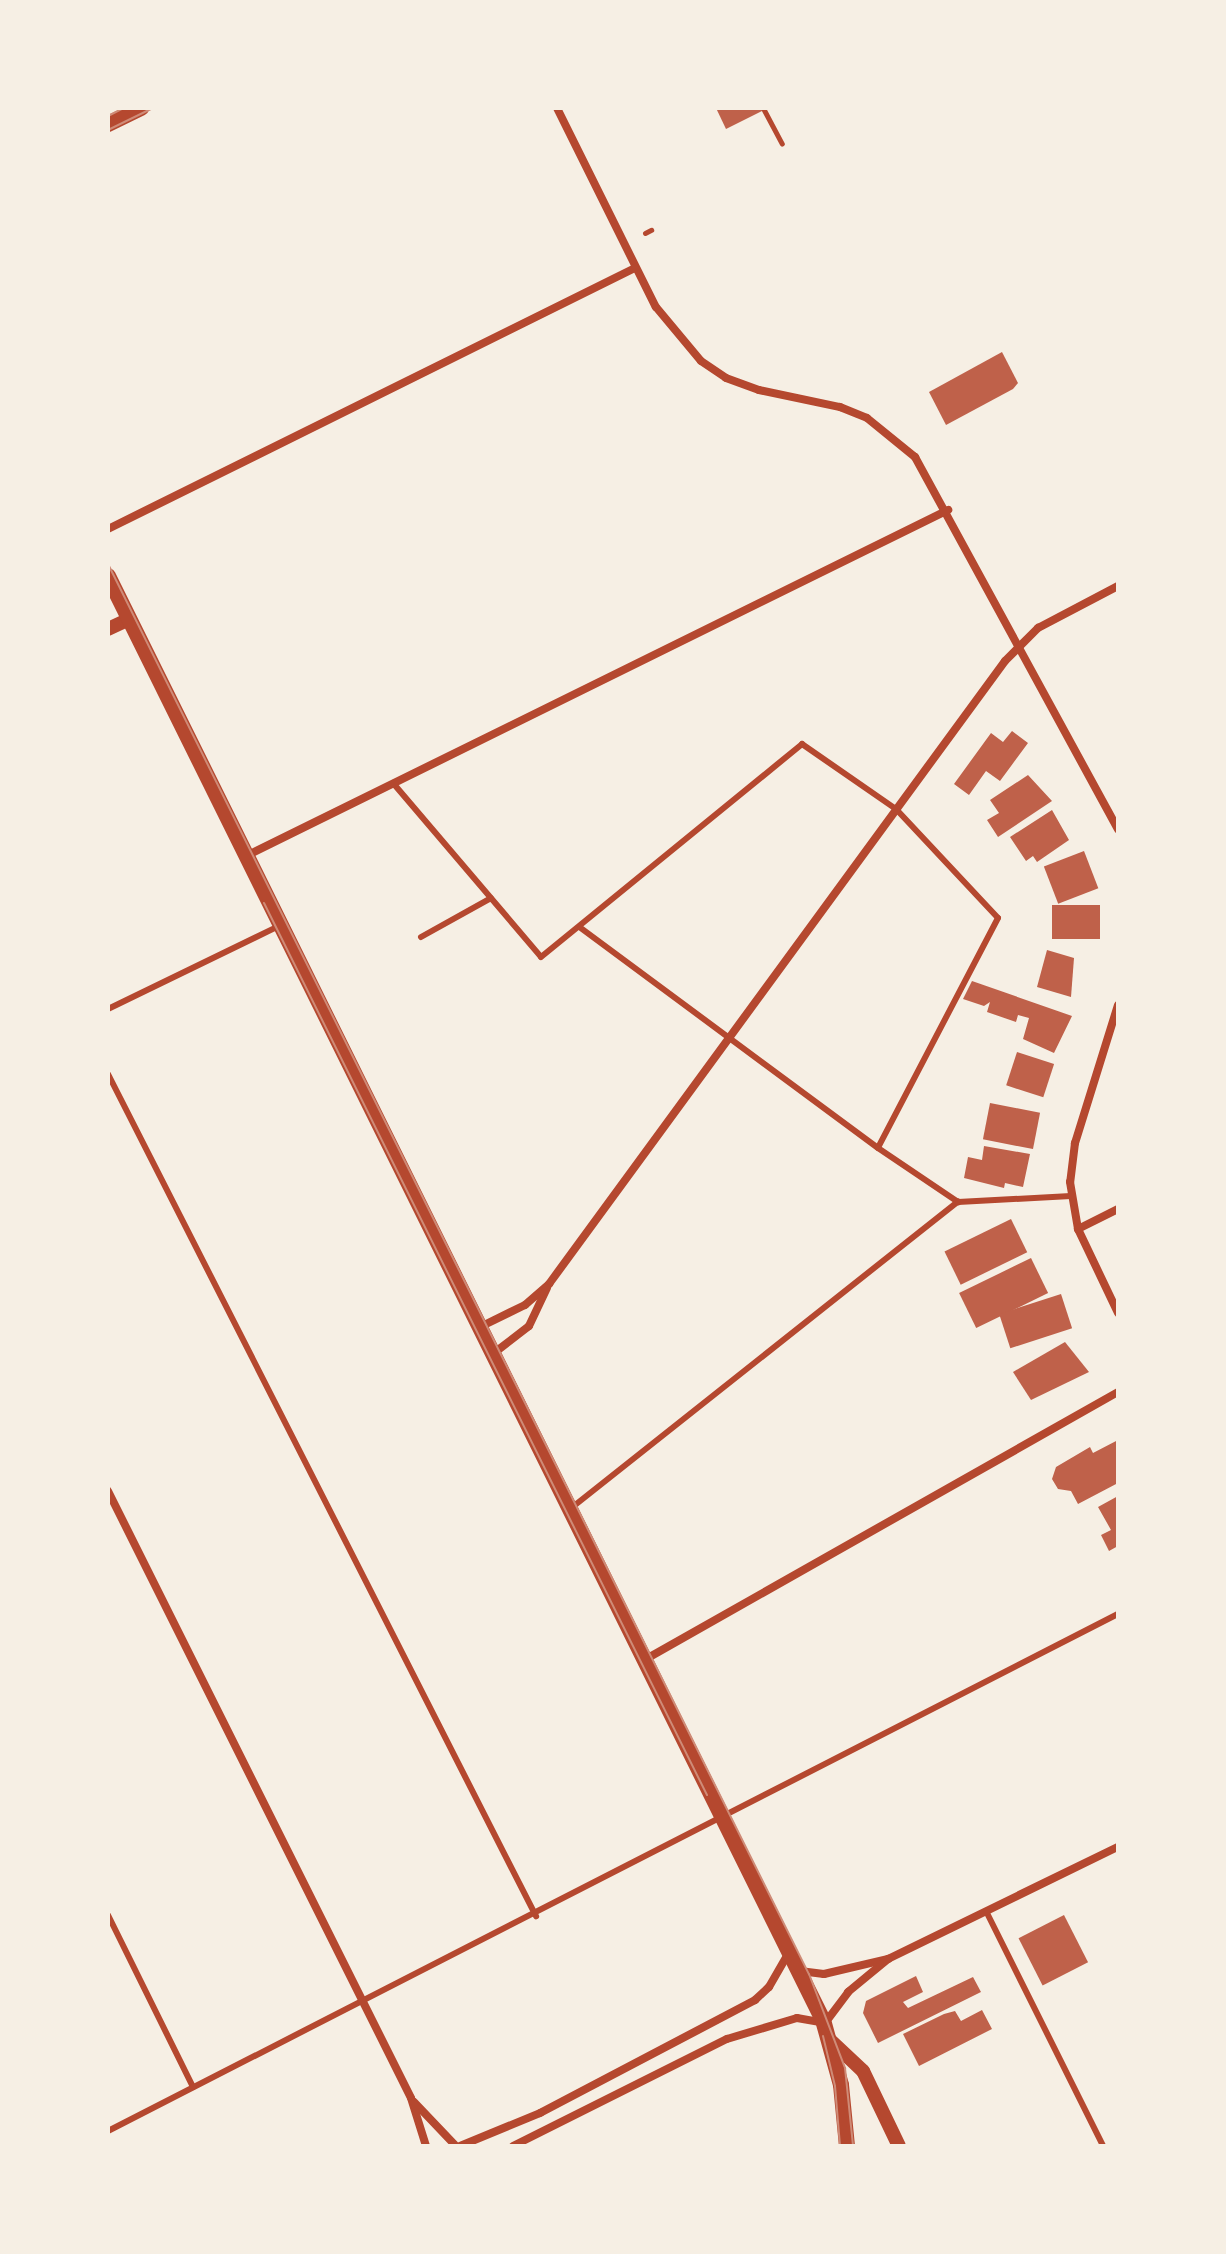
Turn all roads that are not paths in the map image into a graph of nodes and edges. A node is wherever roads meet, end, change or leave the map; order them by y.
1 (141, 108) edge
2 (557, 108) edge
3 (108, 124) edge
4 (635, 268) junction
5 (948, 510) junction
6 (108, 529) edge
7 (108, 576) edge
8 (1118, 586) edge
9 (113, 597) edge
10 (129, 619) junction
11 (108, 629) edge
12 (1019, 645) junction
13 (393, 783) junction
14 (896, 809) junction
15 (1118, 829) edge
16 (246, 856) junction
17 (491, 898) junction
18 (281, 925) junction
19 (581, 928) junction
20 (421, 937) dead end
21 (1118, 1005) edge
22 (108, 1009) edge
23 (730, 1038) junction
24 (108, 1074) edge
25 (878, 1148) junction
26 (1071, 1196) junction
27 (958, 1202) junction
28 (1118, 1209) edge
29 (1078, 1229) junction
30 (549, 1284) junction
31 (1118, 1313) edge
32 (480, 1327) junction
33 (494, 1353) junction
34 (1118, 1392) edge
35 (108, 1491) edge
36 (570, 1509) junction
37 (1118, 1614) edge
38 (646, 1659) junction
39 (724, 1817) junction
40 (1118, 1847) edge
41 (986, 1911) junction
42 (108, 1915) edge
43 (536, 1916) junction
44 (789, 1949) junction
45 (888, 1959) junction
46 (800, 1971) junction
47 (363, 2002) junction
48 (825, 2023) junction
49 (830, 2040) junction
50 (193, 2087) junction
51 (411, 2098) junction
52 (108, 2131) edge
53 (426, 2146) edge
54 (447, 2146) edge
55 (457, 2146) edge
56 (513, 2146) edge
57 (847, 2146) edge
58 (899, 2146) edge
59 (1103, 2146) edge

1 - 3 main road
2 - 4 street
4 - 5 street
4 - 6 street
5 - 12 street
5 - 13 street
7 - 9 main road
8 - 12 street
9 - 10 main road
10 - 11 street
10 - 16 main road
12 - 14 street
12 - 15 street
13 - 16 street
13 - 17 lane
14 - 19 lane
14 - 23 street
14 - 25 lane
16 - 18 main road
17 - 19 lane
17 - 20 lane
18 - 22 lane
18 - 32 main road
19 - 23 lane
21 - 26 street
23 - 25 lane
23 - 30 street
24 - 43 lane
25 - 27 lane
26 - 27 lane
26 - 29 street
27 - 36 lane
28 - 29 street
29 - 31 street
30 - 32 street
30 - 33 street
32 - 33 main road
33 - 36 main road
34 - 38 street
35 - 47 street
36 - 38 main road
37 - 39 lane
38 - 39 main road
39 - 43 lane
39 - 44 main road
40 - 41 street
41 - 45 street
41 - 59 lane
42 - 50 lane
43 - 47 lane
44 - 46 main road
44 - 55 street
45 - 46 street
45 - 48 street
46 - 48 main road
47 - 50 lane
47 - 51 street
48 - 49 main road
48 - 56 street
49 - 57 main road
49 - 58 street
50 - 52 lane
51 - 53 street
51 - 55 street
54 - 55 street

